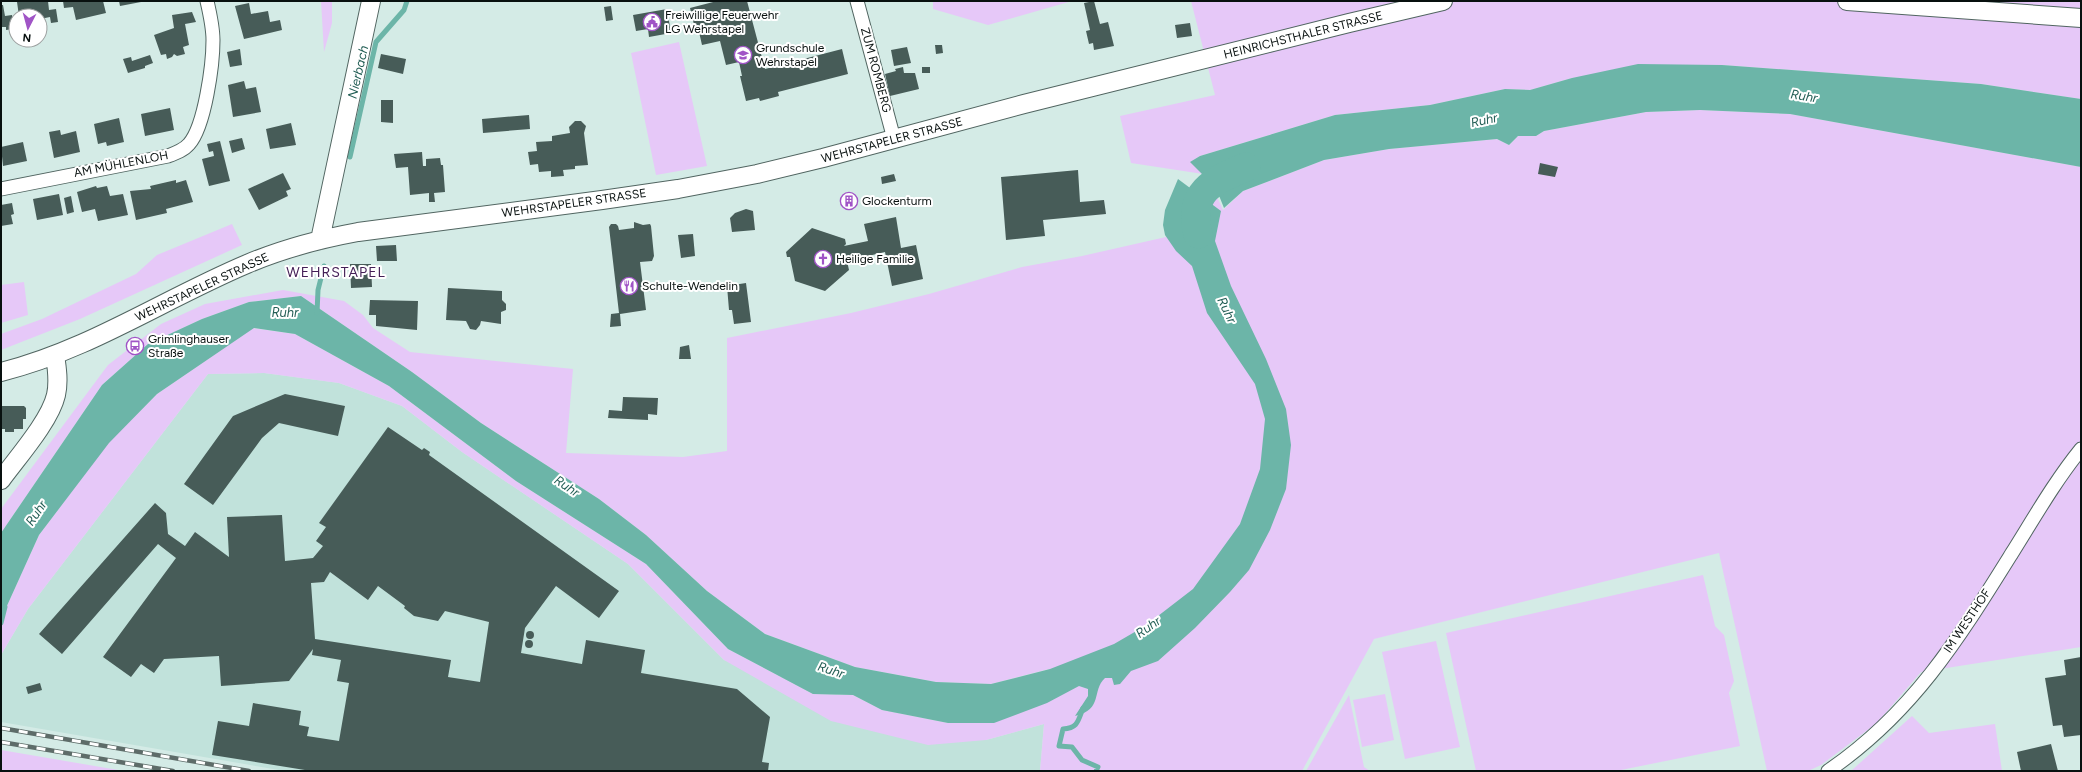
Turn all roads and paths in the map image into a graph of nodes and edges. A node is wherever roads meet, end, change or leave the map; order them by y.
1 (207, 1) edge
2 (371, 1) edge
3 (857, 1) edge
4 (1443, 1) edge
5 (1847, 1) edge
6 (2081, 18) edge
7 (1162, 71) joint
8 (894, 139) junction
9 (1, 189) edge
10 (320, 240) junction
11 (55, 355) junction
12 (1, 372) edge
13 (2081, 449) edge
14 (1, 480) edge
15 (1828, 771) edge

1 - 9 street, AM MÜHLENLOH
2 - 10 main road
3 - 8 street, ZUM ROMBERG
4 - 7 main road, HEINRICHSTHALER STRASSE
5 - 6 main road
7 - 8 main road, WEHRSTAPELER STRASSE
8 - 10 main road, WEHRSTAPELER STRASSE
10 - 11 main road, WEHRSTAPELER STRASSE
11 - 12 main road, WEHRSTAPELER STRASSE
11 - 14 main road
13 - 15 street, IM WESTHOF

